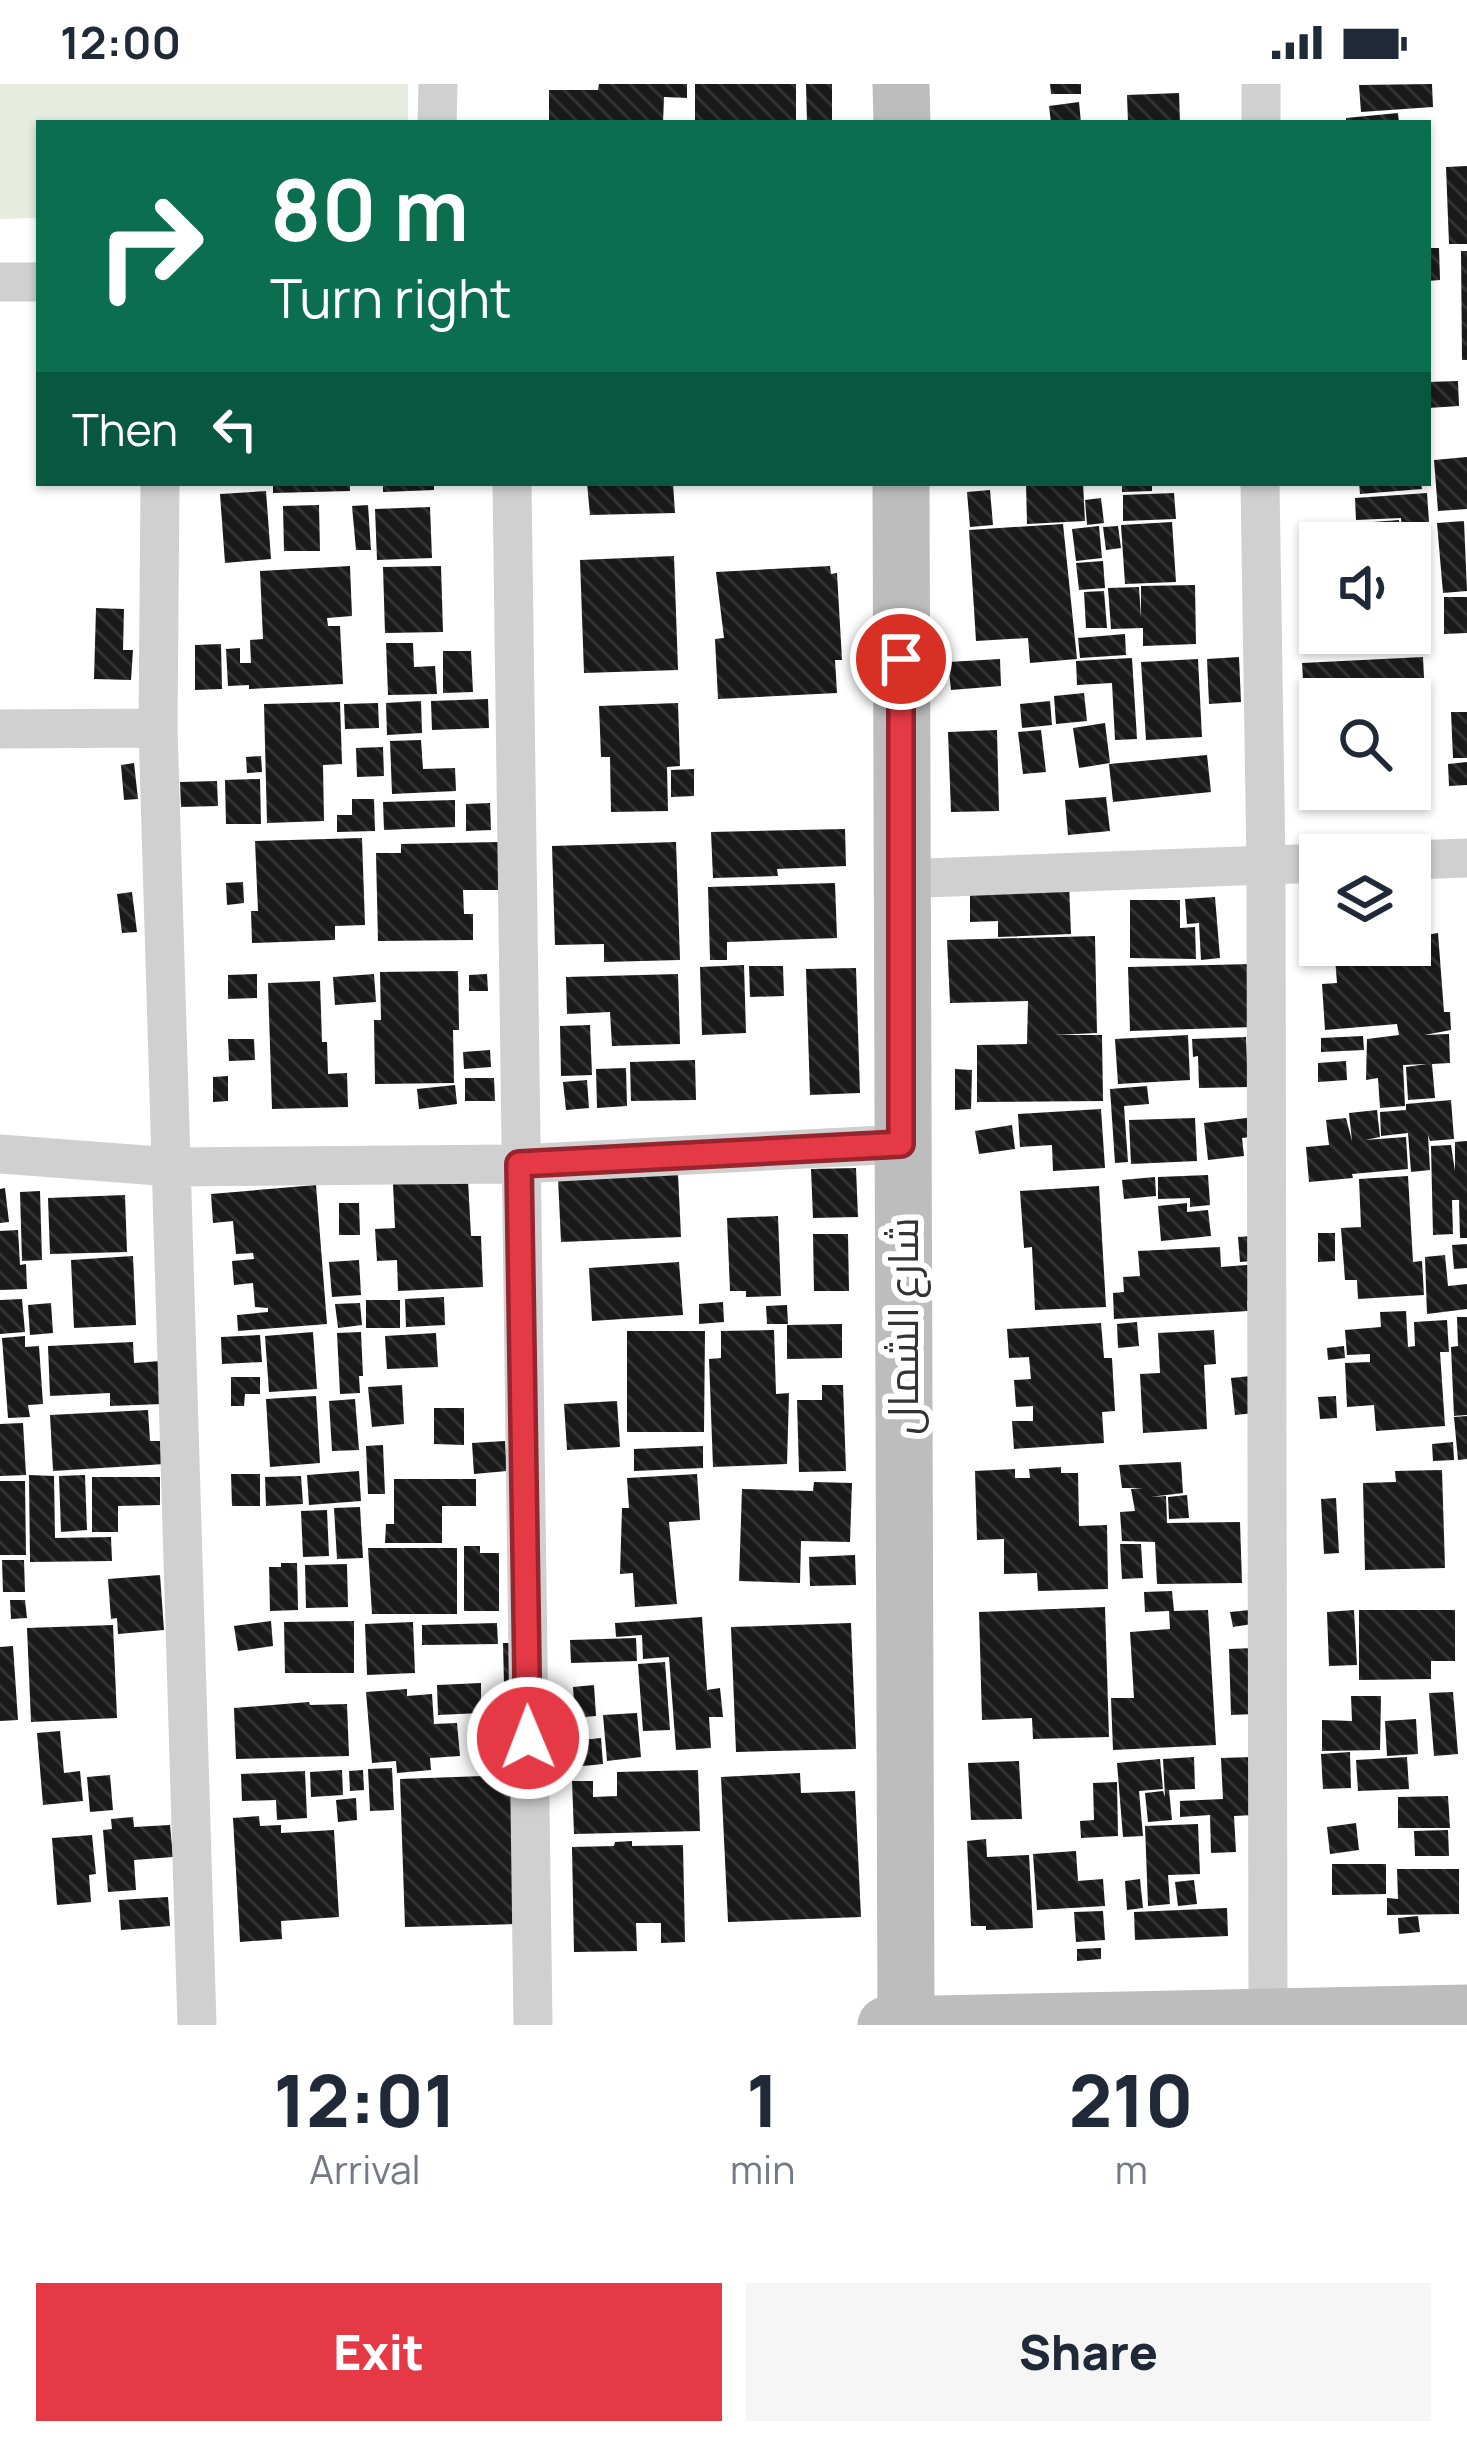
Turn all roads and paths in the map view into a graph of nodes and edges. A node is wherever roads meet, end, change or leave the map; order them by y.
1 (438, 84) edge
2 (902, 84) edge
3 (1261, 84) edge
4 (437, 120) edge
5 (902, 120) edge
6 (1261, 120) edge
7 (0, 282) edge
8 (36, 282) edge
9 (160, 486) edge
10 (512, 486) edge
11 (901, 486) edge
12 (1260, 486) edge
13 (158, 728) junction
14 (0, 729) edge
15 (1467, 858) edge
16 (1431, 859) edge
17 (1299, 864) edge
18 (1266, 866) junction
19 (900, 879) junction
20 (901, 1144) junction
21 (0, 1154) edge
22 (519, 1164) junction
23 (172, 1167) junction
24 (1467, 2013) edge
25 (1268, 2021) edge
26 (905, 2024) edge
27 (197, 2025) edge
28 (533, 2025) edge
29 (886, 2025) edge

1 - 4 street
2 - 5 street
3 - 6 street
7 - 8 street
9 - 13 street
10 - 22 street
11 - 19 street, شارع الشمال
12 - 18 street
13 - 14 street
13 - 23 street
15 - 16 street
17 - 18 street
18 - 19 street
18 - 25 street
19 - 20 street, شارع الشمال
20 - 22 street
20 - 26 street, شارع الشمال
21 - 23 street
22 - 23 street
22 - 28 street
23 - 27 street
24 - 25 street
25 - 26 street
26 - 29 street

